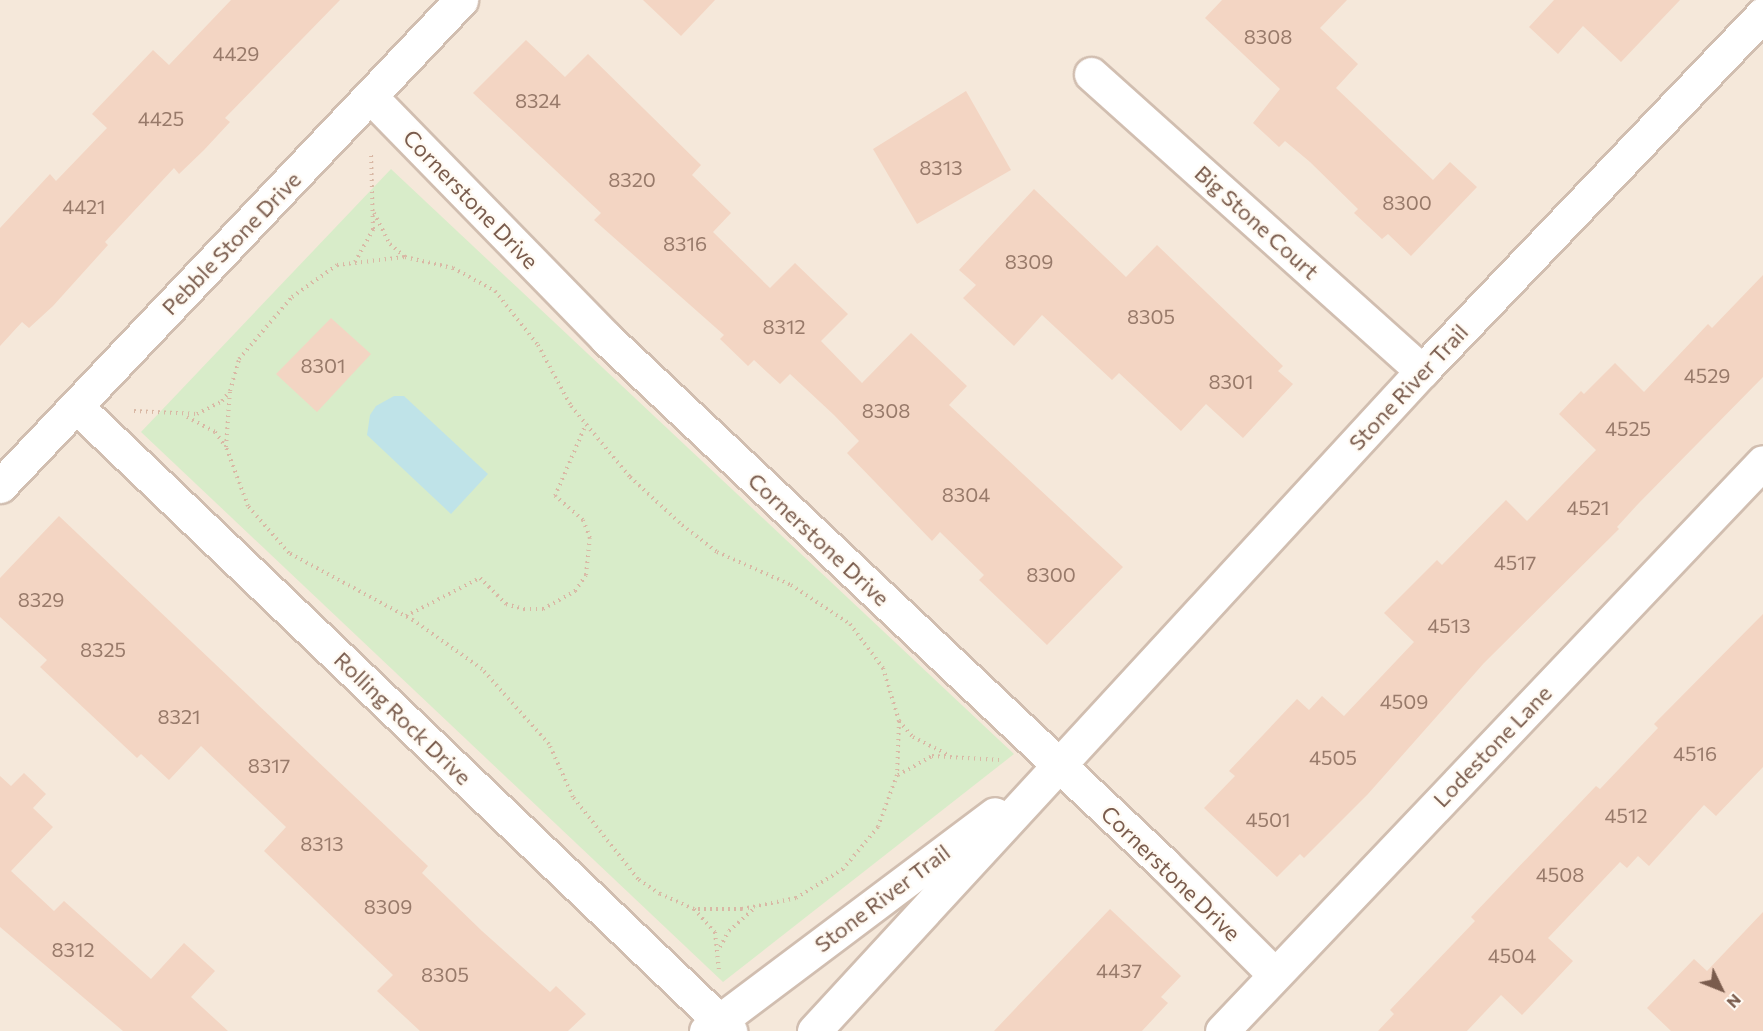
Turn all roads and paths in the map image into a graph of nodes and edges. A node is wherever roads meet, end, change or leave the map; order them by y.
1 (462, 0) edge
2 (1763, 14) edge
3 (1091, 74) dead end
4 (370, 96) junction
5 (405, 257) junction
6 (355, 263) junction
7 (1422, 371) junction
8 (230, 391) junction
9 (76, 406) junction
10 (586, 424) junction
11 (226, 447) junction
12 (1763, 462) edge
13 (0, 486) edge
14 (405, 616) junction
15 (899, 721) junction
16 (1059, 766) junction
17 (897, 776) junction
18 (759, 905) junction
19 (694, 909) junction
20 (1274, 974) junction
21 (718, 1027) edge
22 (814, 1031) edge
23 (1222, 1031) edge

1 - 4 street, Pebble Stone Drive
2 - 7 street, Stone River Trail
3 - 7 street, Big Stone Court
4 - 9 street, Pebble Stone Drive
4 - 16 street, Cornerstone Drive
5 - 6 path
5 - 6 path
5 - 10 path
6 - 8 path
7 - 16 street, Stone River Trail
8 - 11 path
8 - 11 path
9 - 13 street, Pebble Stone Drive
9 - 21 street, Rolling Rock Drive
10 - 14 path
10 - 15 path
11 - 14 path
12 - 20 street, Lodestone Lane
14 - 19 path
15 - 17 path
15 - 17 path
16 - 20 street, Cornerstone Drive
16 - 21 street, Stone River Trail
16 - 22 street, Stone River Trail
17 - 18 path
18 - 19 path
18 - 19 path
20 - 23 street, Lodestone Lane

